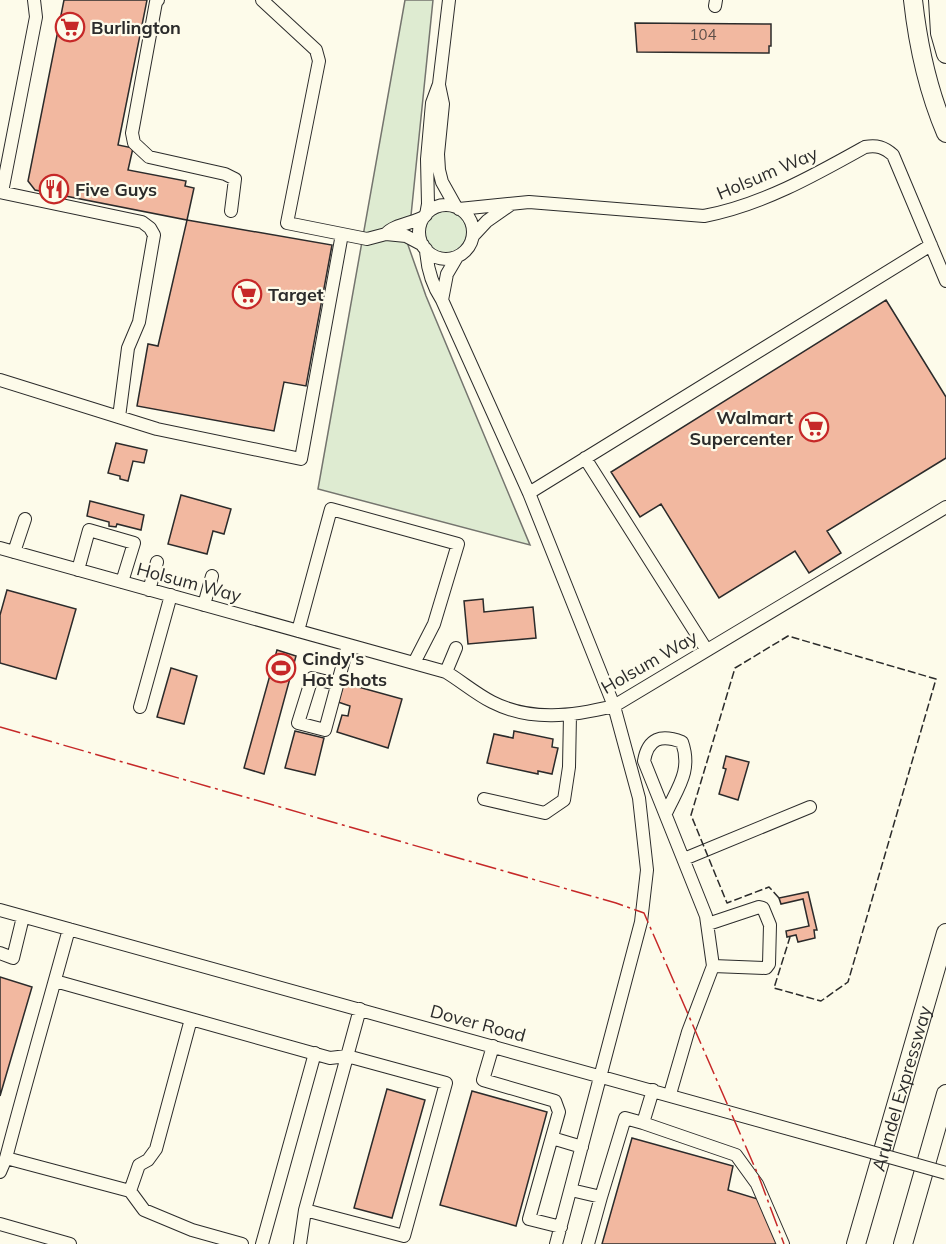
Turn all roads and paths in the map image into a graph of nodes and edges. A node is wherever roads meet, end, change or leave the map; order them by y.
1 (34, 0) edge
2 (158, 0) edge
3 (262, 0) edge
4 (449, 0) edge
5 (914, 0) edge
6 (938, 0) edge
7 (946, 54) edge
8 (439, 84) junction
9 (946, 133) edge
10 (1, 192) edge
11 (511, 205) junction
12 (457, 208) junction
13 (231, 211) dead end
14 (425, 216) junction
15 (342, 234) junction
16 (386, 234) junction
17 (473, 236) junction
18 (930, 245) junction
19 (424, 247) junction
20 (457, 257) junction
21 (946, 281) edge
22 (442, 300) junction
23 (0, 380) edge
24 (119, 417) junction
25 (585, 458) junction
26 (529, 493) junction
27 (946, 507) edge
28 (25, 519) dead end
29 (0, 548) edge
30 (14, 552) junction
31 (157, 562) dead end
32 (78, 570) junction
33 (212, 576) dead end
34 (122, 582) junction
35 (149, 590) junction
36 (171, 595) junction
37 (204, 605) junction
38 (298, 631) junction
39 (348, 645) junction
40 (456, 648) dead end
41 (706, 649) junction
42 (414, 663) junction
43 (446, 672) junction
44 (336, 684) dead end
45 (614, 706) junction
46 (140, 707) dead end
47 (570, 715) junction
48 (484, 799) dead end
49 (810, 807) dead end
50 (666, 813) junction
51 (684, 859) junction
52 (0, 910) edge
53 (23, 917) junction
54 (708, 924) junction
55 (69, 929) junction
56 (946, 933) edge
57 (0, 953) edge
58 (713, 966) junction
59 (55, 981) junction
60 (360, 1009) junction
61 (192, 1019) junction
62 (493, 1046) junction
63 (315, 1053) junction
64 (347, 1056) junction
65 (600, 1076) junction
66 (653, 1090) junction
67 (670, 1094) junction
68 (946, 1094) edge
69 (644, 1123) junction
70 (552, 1138) junction
71 (582, 1147) junction
72 (6, 1158) junction
73 (0, 1172) edge
74 (946, 1173) edge
75 (571, 1190) junction
76 (130, 1191) junction
77 (602, 1197) junction
78 (305, 1210) junction
79 (0, 1224) edge
80 (561, 1227) junction
81 (70, 1244) edge
82 (242, 1244) edge
83 (262, 1244) edge
84 (301, 1244) edge
85 (556, 1244) edge
86 (588, 1244) edge
87 (783, 1244) edge
88 (856, 1244) edge
89 (903, 1244) edge

1 - 10 street
2 - 13 street
3 - 15 street
4 - 8 street
5 - 9 highway
6 - 7 highway
8 - 12 street
8 - 14 street
10 - 24 street
11 - 12 street
11 - 17 street
11 - 18 street, Holsum Way
12 - 14 street
12 - 17 street
14 - 16 street
14 - 19 street
15 - 16 street
15 - 24 street
16 - 19 street
17 - 20 street
18 - 21 street, Holsum Way
18 - 25 street
19 - 20 street
19 - 22 street
20 - 22 street
22 - 26 street
23 - 24 street
25 - 26 street
25 - 41 street
26 - 45 street
27 - 41 street, Holsum Way
28 - 30 street
29 - 30 street, Holsum Way
30 - 32 street, Holsum Way
31 - 35 street
32 - 34 street, Holsum Way
32 - 34 street
33 - 37 street
34 - 35 street, Holsum Way
35 - 36 street, Holsum Way
36 - 37 street, Holsum Way
36 - 46 street
37 - 38 street, Holsum Way
38 - 39 street, Holsum Way
38 - 42 street
39 - 42 street, Holsum Way
39 - 44 street
40 - 43 street
41 - 45 street, Holsum Way
42 - 43 street, Holsum Way
43 - 47 street, Holsum Way
45 - 47 street, Holsum Way
45 - 65 street
47 - 48 street
49 - 51 street
50 - 50 street
50 - 51 street
51 - 54 street
52 - 53 street, Dover Road
53 - 55 street, Dover Road
53 - 57 street
54 - 58 street
54 - 58 street
55 - 59 street
55 - 60 street, Dover Road
56 - 88 highway, Arundel Expressway
58 - 67 street
59 - 61 street
59 - 72 street
60 - 62 street, Dover Road
60 - 64 street
61 - 63 street
61 - 76 street
62 - 65 street, Dover Road
62 - 70 street
63 - 64 street
63 - 83 street
64 - 78 street
64 - 78 street
65 - 66 street, Dover Road
65 - 71 street
66 - 67 street, Dover Road
66 - 69 street
67 - 74 street, Dover Road, bridge
68 - 89 highway
69 - 77 street
69 - 87 street
70 - 71 street
70 - 80 street
71 - 75 street
72 - 73 street
72 - 76 street
75 - 77 street
75 - 80 street
76 - 82 street
77 - 86 street
78 - 84 street
79 - 81 street
80 - 85 street

